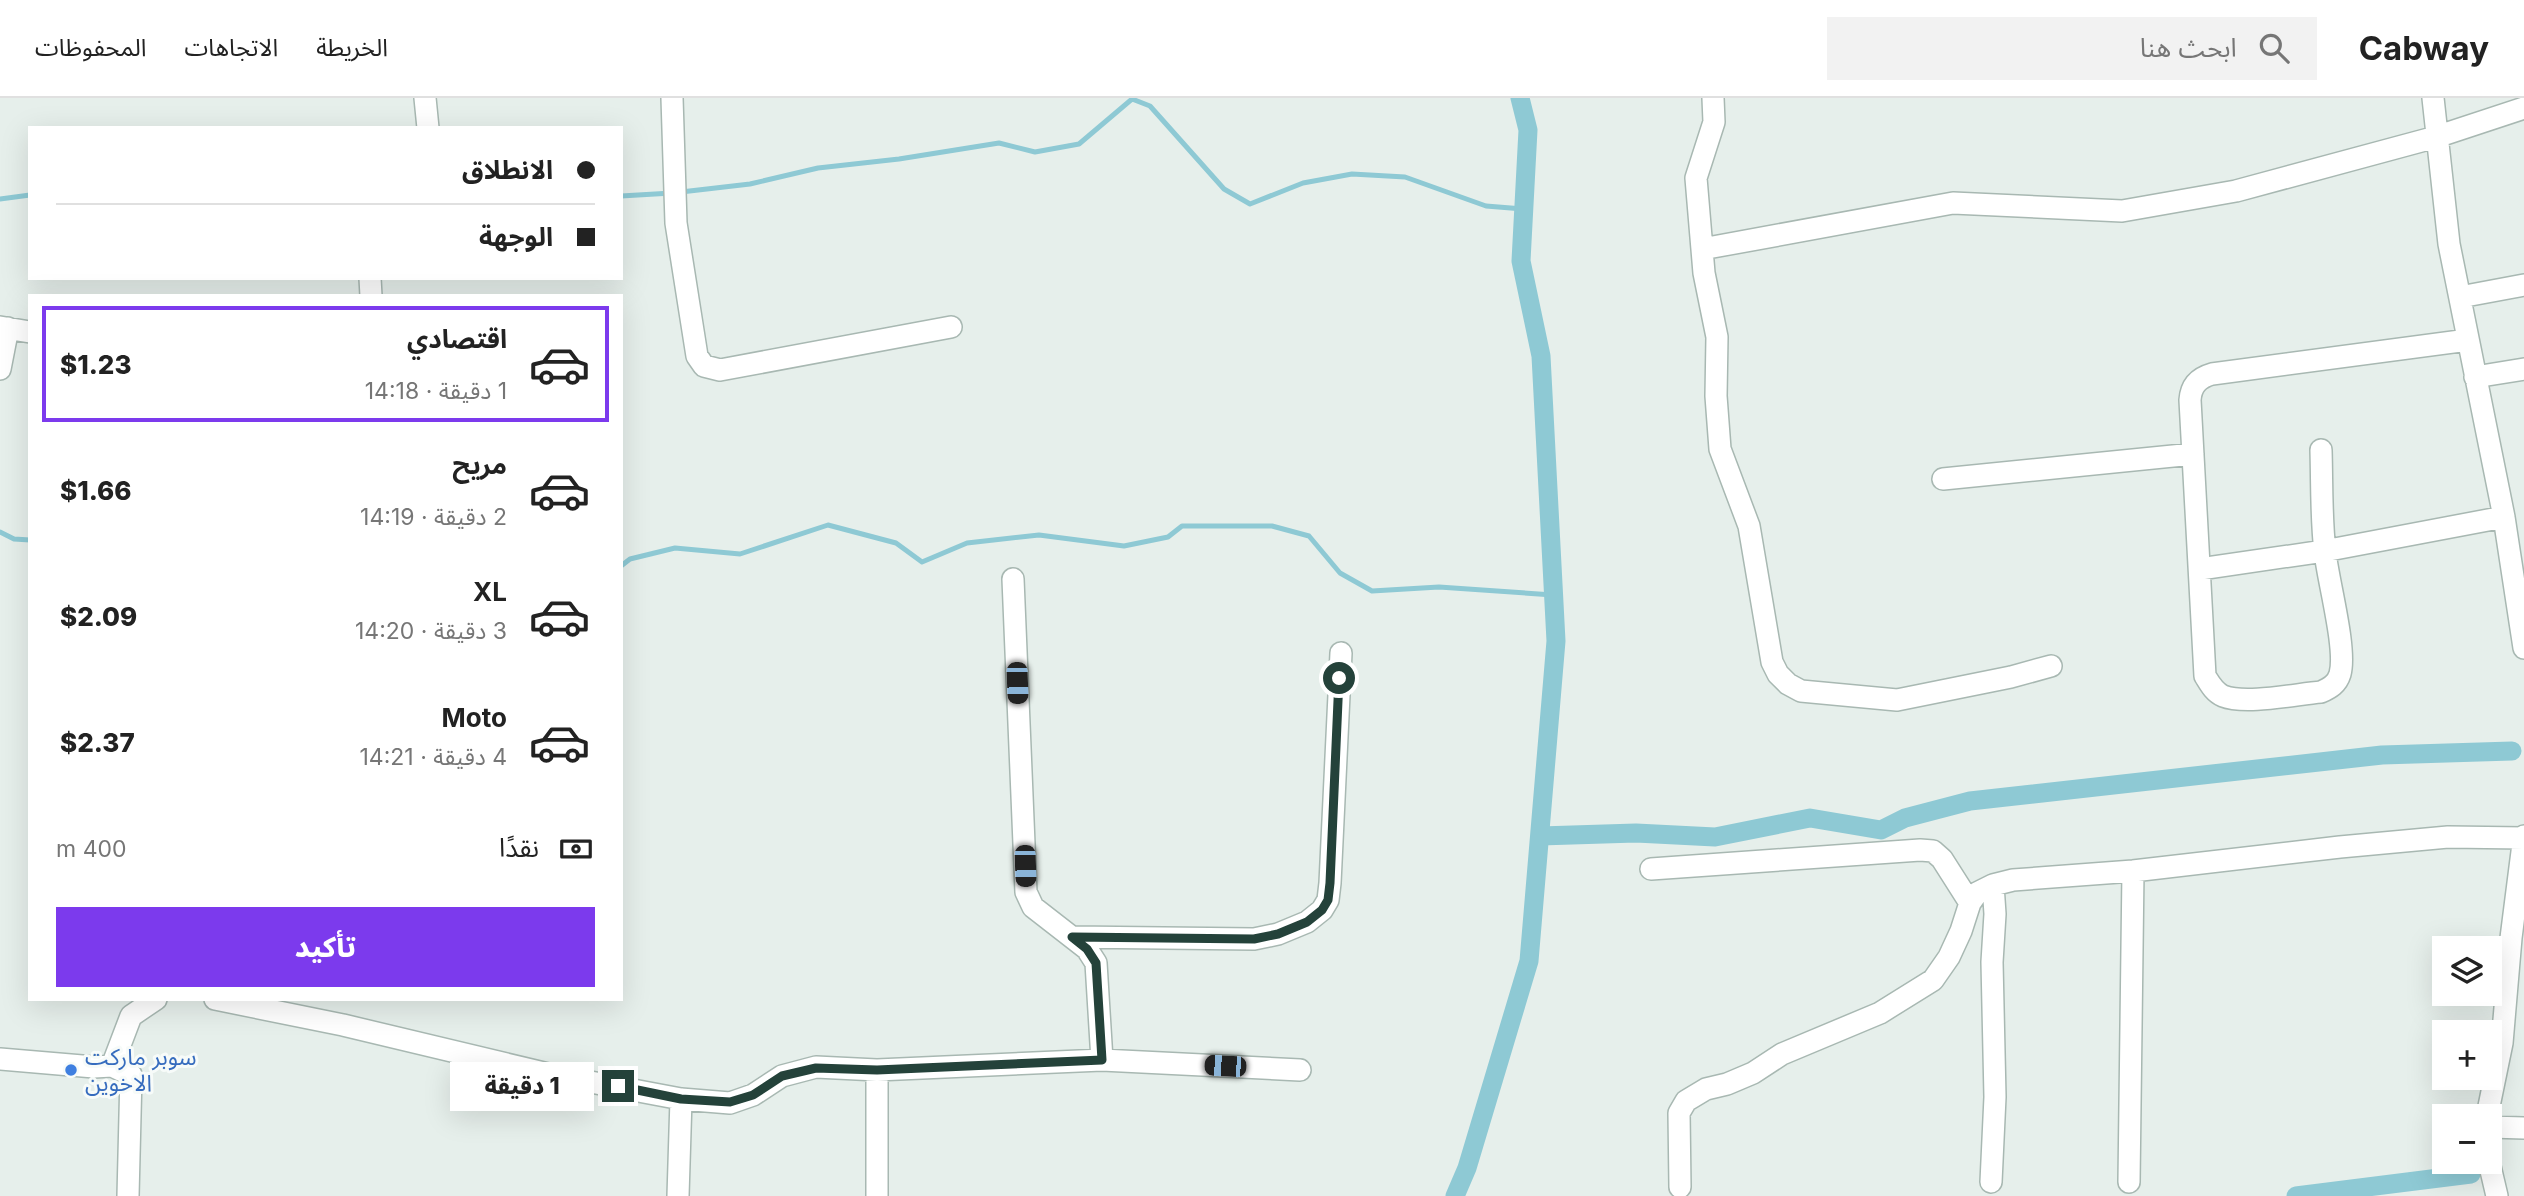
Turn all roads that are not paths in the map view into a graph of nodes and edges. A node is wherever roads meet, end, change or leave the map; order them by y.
1 (425, 98) edge
2 (672, 98) edge
3 (1713, 98) edge
4 (2433, 98) edge
5 (2524, 108) edge
6 (428, 126) edge
7 (2436, 137) junction
8 (1702, 249) junction
9 (2524, 285) edge
10 (2460, 297) junction
11 (951, 327) dead end
12 (4, 328) edge
13 (28, 332) edge
14 (2468, 340) junction
15 (0, 369) edge
16 (2524, 369) edge
17 (2475, 377) junction
18 (2321, 450) dead end
19 (2193, 454) junction
20 (1943, 479) dead end
21 (2504, 517) junction
22 (2325, 551) junction
23 (2200, 569) junction
24 (1013, 579) dead end
25 (2524, 648) edge
26 (1340, 653) dead end
27 (2051, 666) dead end
28 (2524, 837) edge
29 (1651, 869) dead end
30 (2133, 871) junction
31 (1993, 885) junction
32 (1970, 903) junction
33 (1072, 937) junction
34 (153, 1001) edge
35 (225, 1001) edge
36 (0, 1059) edge
37 (1102, 1060) junction
38 (112, 1066) junction
39 (877, 1070) junction
40 (1300, 1070) dead end
41 (681, 1099) junction
42 (2489, 1104) edge
43 (2502, 1127) edge
44 (2524, 1128) edge
45 (2492, 1174) edge
46 (1991, 1182) dead end
47 (2129, 1182) dead end
48 (1680, 1186) dead end
49 (128, 1196) edge
50 (678, 1196) edge
51 (877, 1196) edge
52 (2497, 1196) edge

1 - 6 street
2 - 11 street
3 - 8 street
4 - 7 street
5 - 7 street
7 - 8 street
7 - 10 street
8 - 27 street
9 - 10 street
10 - 14 street
12 - 13 street
12 - 15 street
14 - 17 street
14 - 19 street
16 - 17 street
17 - 21 street
18 - 22 street
19 - 20 street
19 - 23 street
21 - 22 street
21 - 25 street
22 - 23 street
22 - 23 street
24 - 33 street
26 - 33 street
28 - 30 street
28 - 42 street
29 - 32 street
30 - 31 street
30 - 47 street
31 - 32 street
31 - 46 street
32 - 48 street
33 - 37 street
34 - 38 street
35 - 41 street
36 - 38 street
37 - 39 street
37 - 40 street
38 - 49 street
39 - 41 street
39 - 51 street
41 - 50 street
43 - 44 street
45 - 52 street

